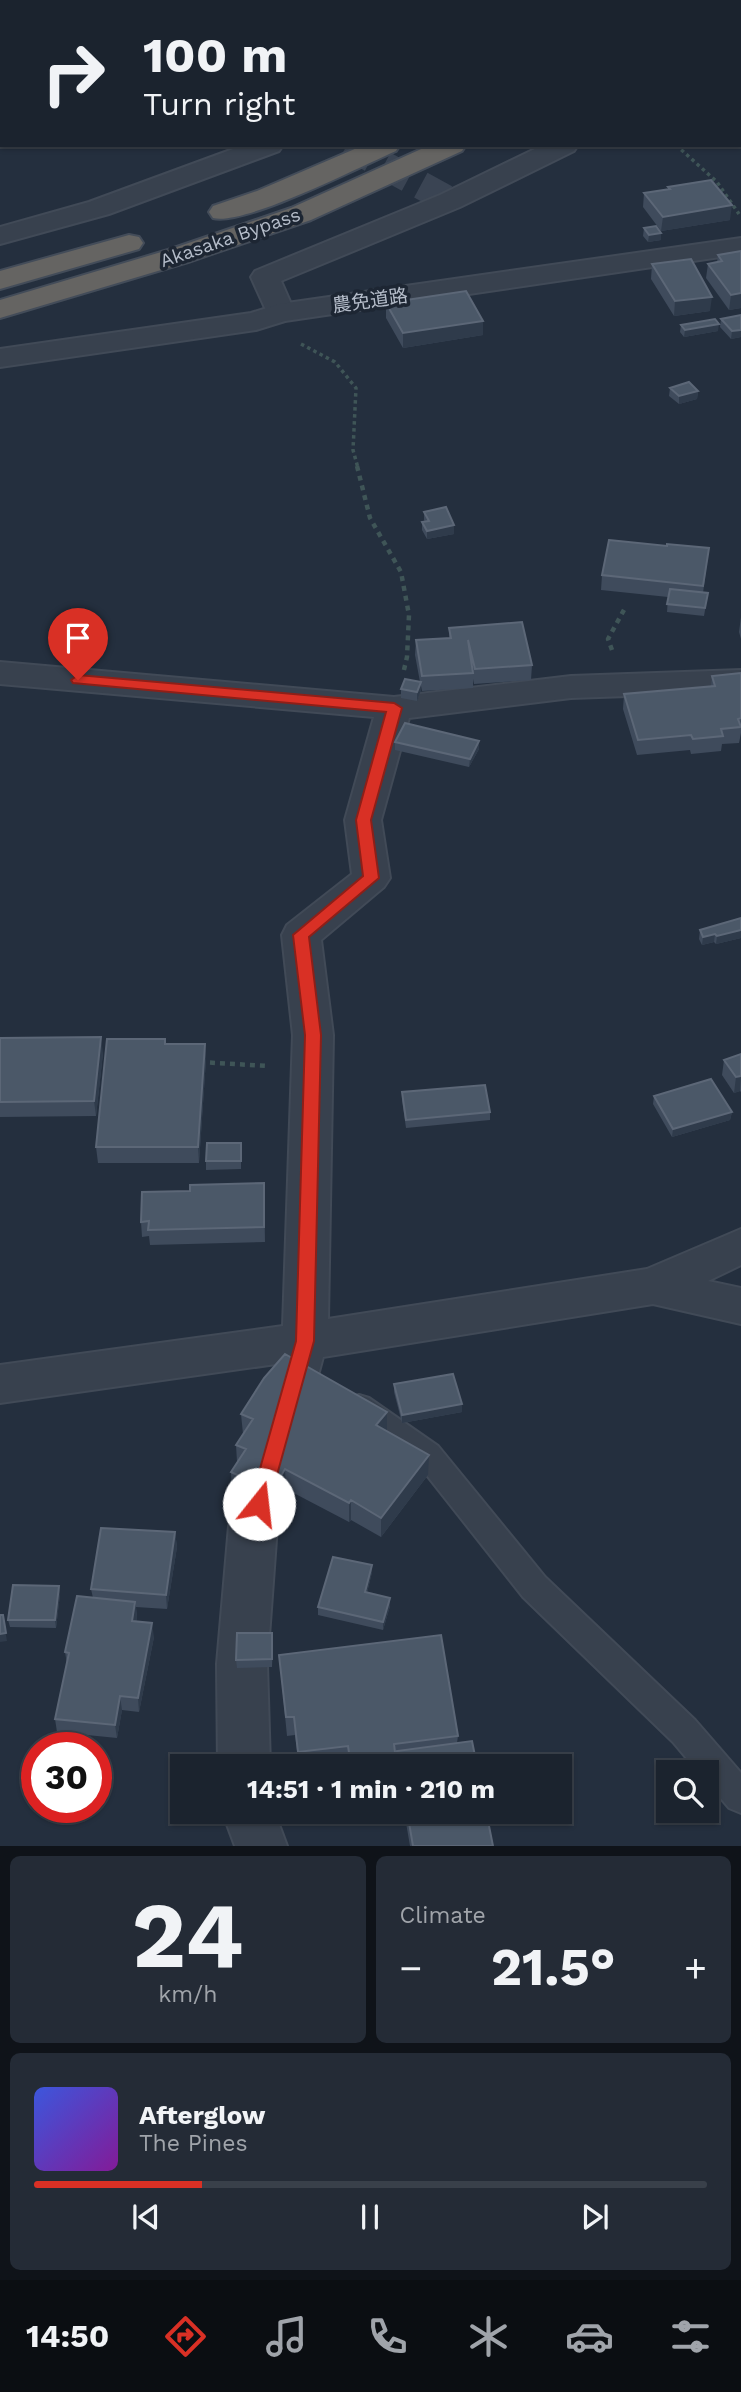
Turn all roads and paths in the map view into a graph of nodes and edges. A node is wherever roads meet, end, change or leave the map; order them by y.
1 (266, 147) edge
2 (382, 147) edge
3 (449, 147) edge
4 (561, 147) edge
5 (678, 147) edge
6 (741, 217) edge
7 (201, 220) dead end
8 (162, 233) dead end
9 (0, 236) edge
10 (741, 246) edge
11 (0, 280) edge
12 (0, 309) edge
13 (268, 317) junction
14 (0, 358) edge
15 (0, 673) edge
16 (741, 681) edge
17 (394, 708) junction
18 (191, 1062) edge
19 (312, 1069) junction
20 (741, 1246) edge
21 (653, 1286) junction
22 (741, 1306) edge
23 (314, 1368) junction
24 (0, 1384) edge
25 (244, 1754) edge
26 (741, 1797) edge
27 (253, 1824) edge
28 (261, 1846) edge

1 - 9 street
2 - 7 highway, Akasaka Bypass
3 - 12 highway, Akasaka Bypass
4 - 13 street
5 - 6 path
8 - 11 highway, Akasaka Bypass
10 - 13 street, 農免道路
13 - 14 street, 農免道路
13 - 17 path
15 - 17 street
16 - 17 street
17 - 19 street
18 - 19 path
19 - 23 street
20 - 21 street
21 - 22 street
21 - 23 street
23 - 24 street
23 - 25 street
23 - 26 lane
27 - 28 street

